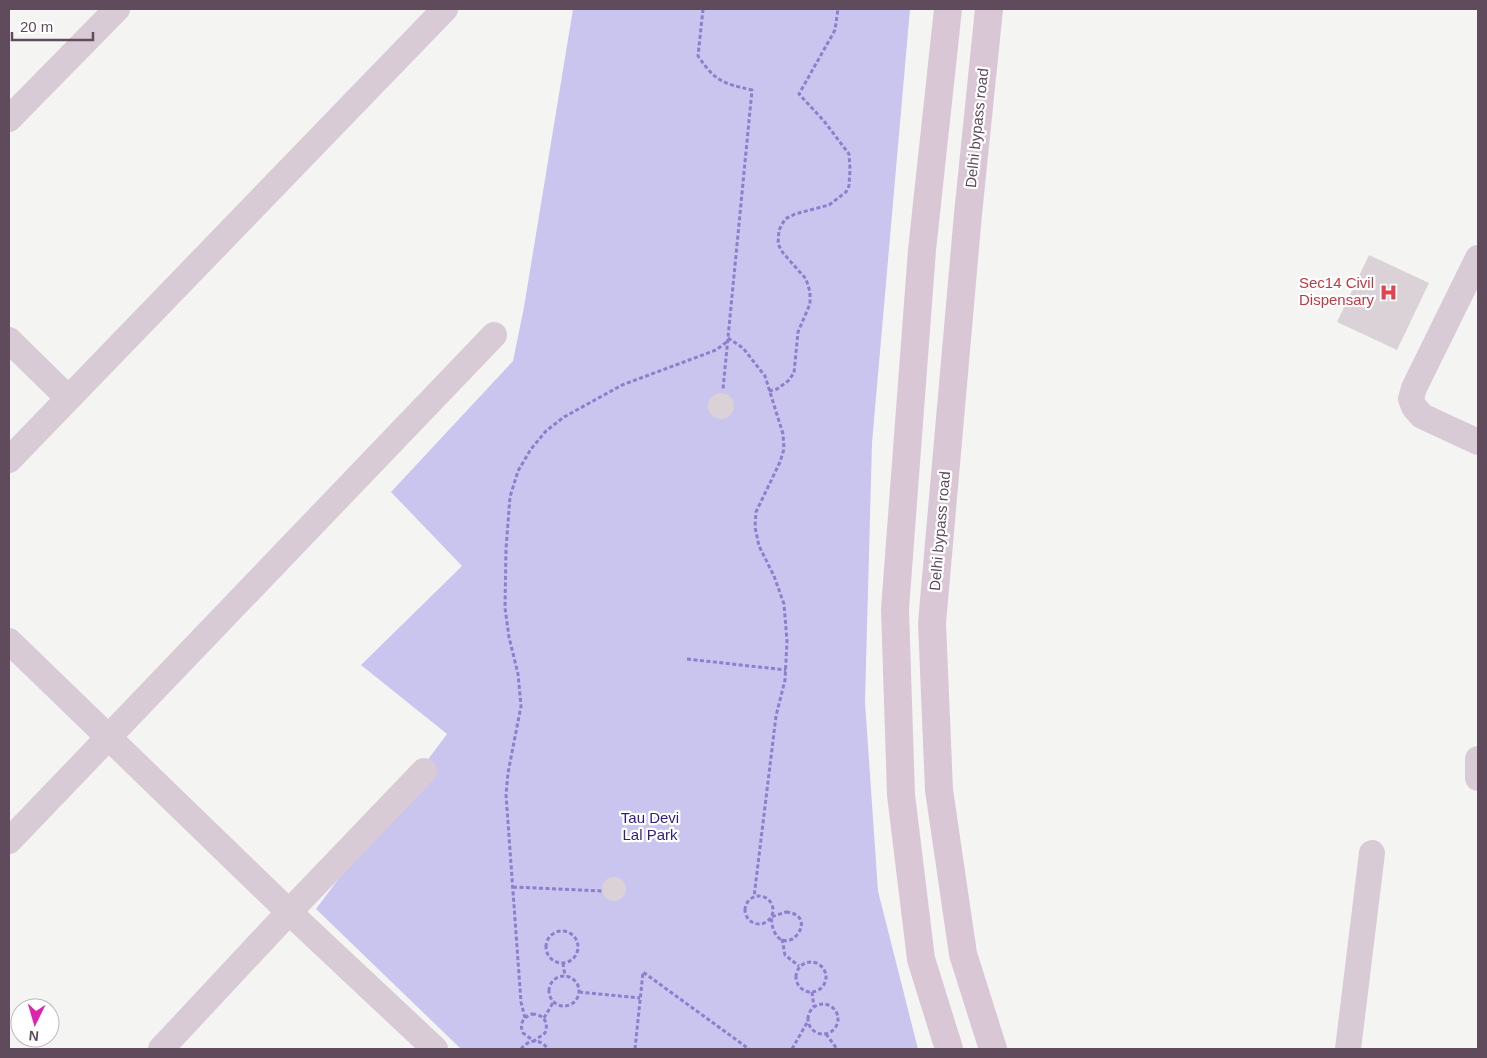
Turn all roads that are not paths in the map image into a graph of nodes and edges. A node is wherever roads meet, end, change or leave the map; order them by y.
1 (117, 9) edge
2 (445, 9) edge
3 (948, 9) edge
4 (989, 9) edge
5 (9, 119) edge
6 (1478, 258) edge
7 (494, 335) dead end
8 (9, 340) edge
9 (68, 398) junction
10 (1478, 442) edge
11 (9, 460) edge
12 (9, 641) edge
13 (108, 737) junction
14 (1478, 758) edge
15 (424, 771) dead end
16 (1478, 778) edge
17 (9, 841) edge
18 (1372, 853) dead end
19 (289, 912) junction
20 (161, 1049) edge
21 (435, 1049) edge
22 (949, 1049) edge
23 (994, 1049) edge
24 (1348, 1049) edge

1 - 5 street
2 - 9 street
3 - 22 main road
4 - 23 main road, Delhi bypass road
6 - 10 street
7 - 13 street
8 - 9 street
9 - 11 street
12 - 13 street
13 - 17 street
13 - 19 street
14 - 16 street
15 - 19 street
18 - 24 street
19 - 20 street
19 - 21 street

